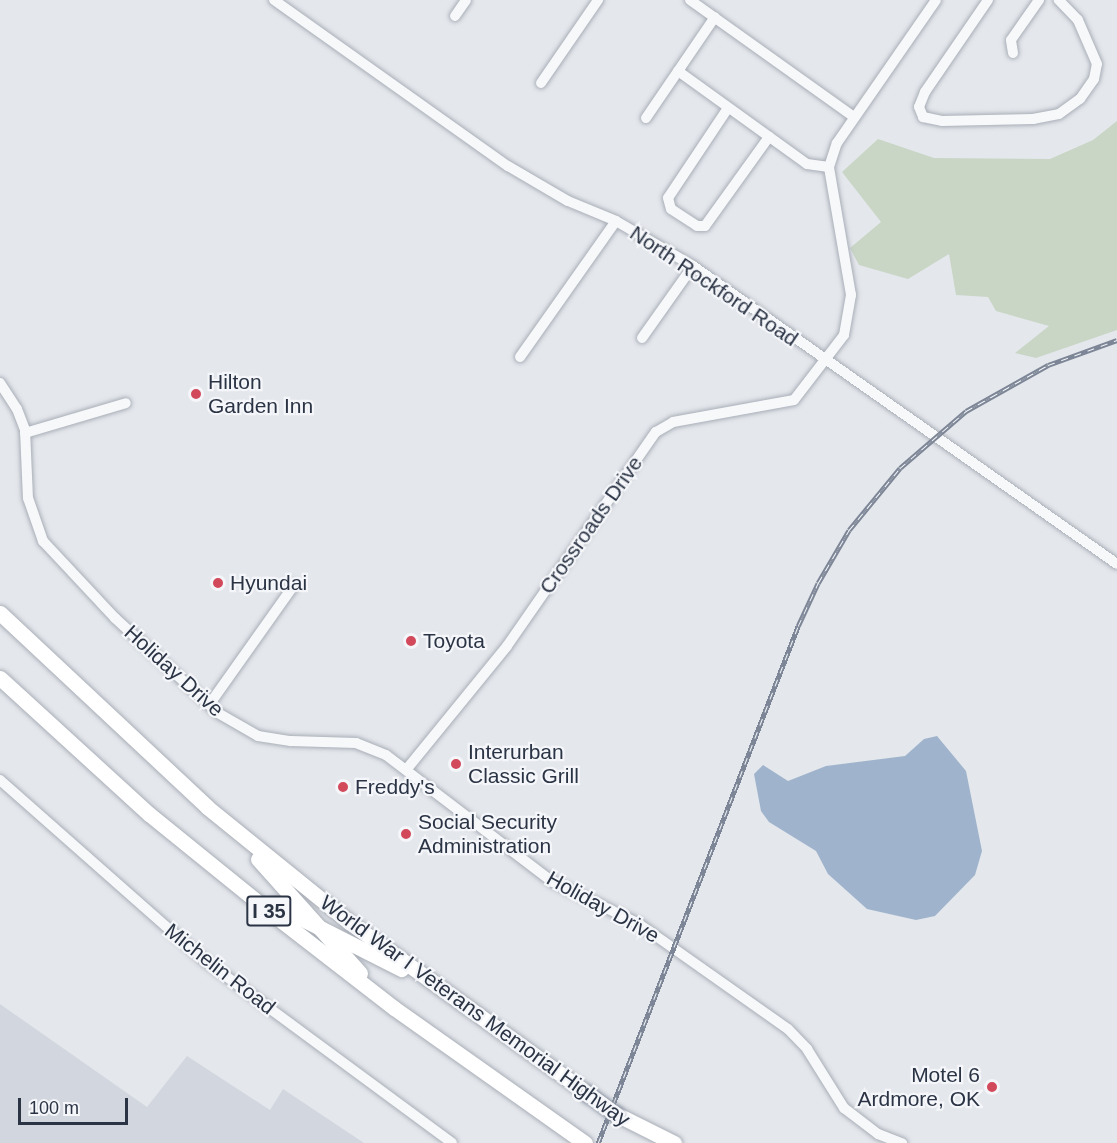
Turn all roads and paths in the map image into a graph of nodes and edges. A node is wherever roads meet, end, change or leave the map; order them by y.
1 (274, 0) edge
2 (466, 0) edge
3 (598, 0) edge
4 (690, 0) edge
5 (936, 0) edge
6 (988, 0) edge
7 (1039, 0) edge
8 (1059, 0) edge
9 (455, 16) dead end
10 (715, 17) junction
11 (1013, 53) dead end
12 (678, 71) junction
13 (541, 83) dead end
14 (728, 108) junction
15 (854, 117) junction
16 (646, 118) dead end
17 (769, 137) junction
18 (829, 167) junction
19 (616, 221) junction
20 (693, 266) junction
21 (642, 338) dead end
22 (520, 357) dead end
23 (825, 361) junction
24 (0, 383) edge
25 (126, 403) dead end
26 (25, 433) junction
27 (1117, 564) edge
28 (294, 585) dead end
29 (0, 613) edge
30 (0, 678) edge
31 (209, 705) junction
32 (406, 770) junction
33 (0, 780) edge
34 (207, 807) junction
35 (196, 852) junction
36 (323, 932) junction
37 (426, 980) junction
38 (394, 1008) junction
39 (636, 1125) junction
40 (575, 1140) edge
41 (452, 1143) edge
42 (657, 1143) edge
43 (674, 1143) edge
44 (902, 1143) edge

1 - 19 street, North Rockford Road
2 - 9 street
3 - 13 street
4 - 10 street
5 - 15 street
6 - 8 street
7 - 11 street
10 - 12 street
10 - 15 street
12 - 14 street
12 - 16 street
14 - 17 street
14 - 17 street
15 - 18 street
17 - 18 street
18 - 23 street, Crossroads Drive
19 - 20 street, North Rockford Road
19 - 22 street
20 - 21 street
20 - 23 street, North Rockford Road
23 - 27 street, North Rockford Road
23 - 32 street, Crossroads Drive
24 - 26 street, Holiday Drive
25 - 26 street
26 - 31 street, Holiday Drive
28 - 31 street
29 - 34 highway, World War I Veterans Memorial Highway / I 35
30 - 35 highway, World War I Veterans Memorial Highway / I 35
31 - 32 street, Holiday Drive
32 - 44 street, Holiday Drive
33 - 41 street, Michelin Road
34 - 36 highway
34 - 37 highway, World War I Veterans Memorial Highway / I 35
35 - 36 highway
35 - 38 highway, World War I Veterans Memorial Highway / I 35
36 - 37 highway
36 - 38 highway
37 - 39 highway, World War I Veterans Memorial Highway / I 35, bridge
38 - 40 highway, World War I Veterans Memorial Highway / I 35
39 - 42 highway, World War I Veterans Memorial Highway / I 35
39 - 43 highway

